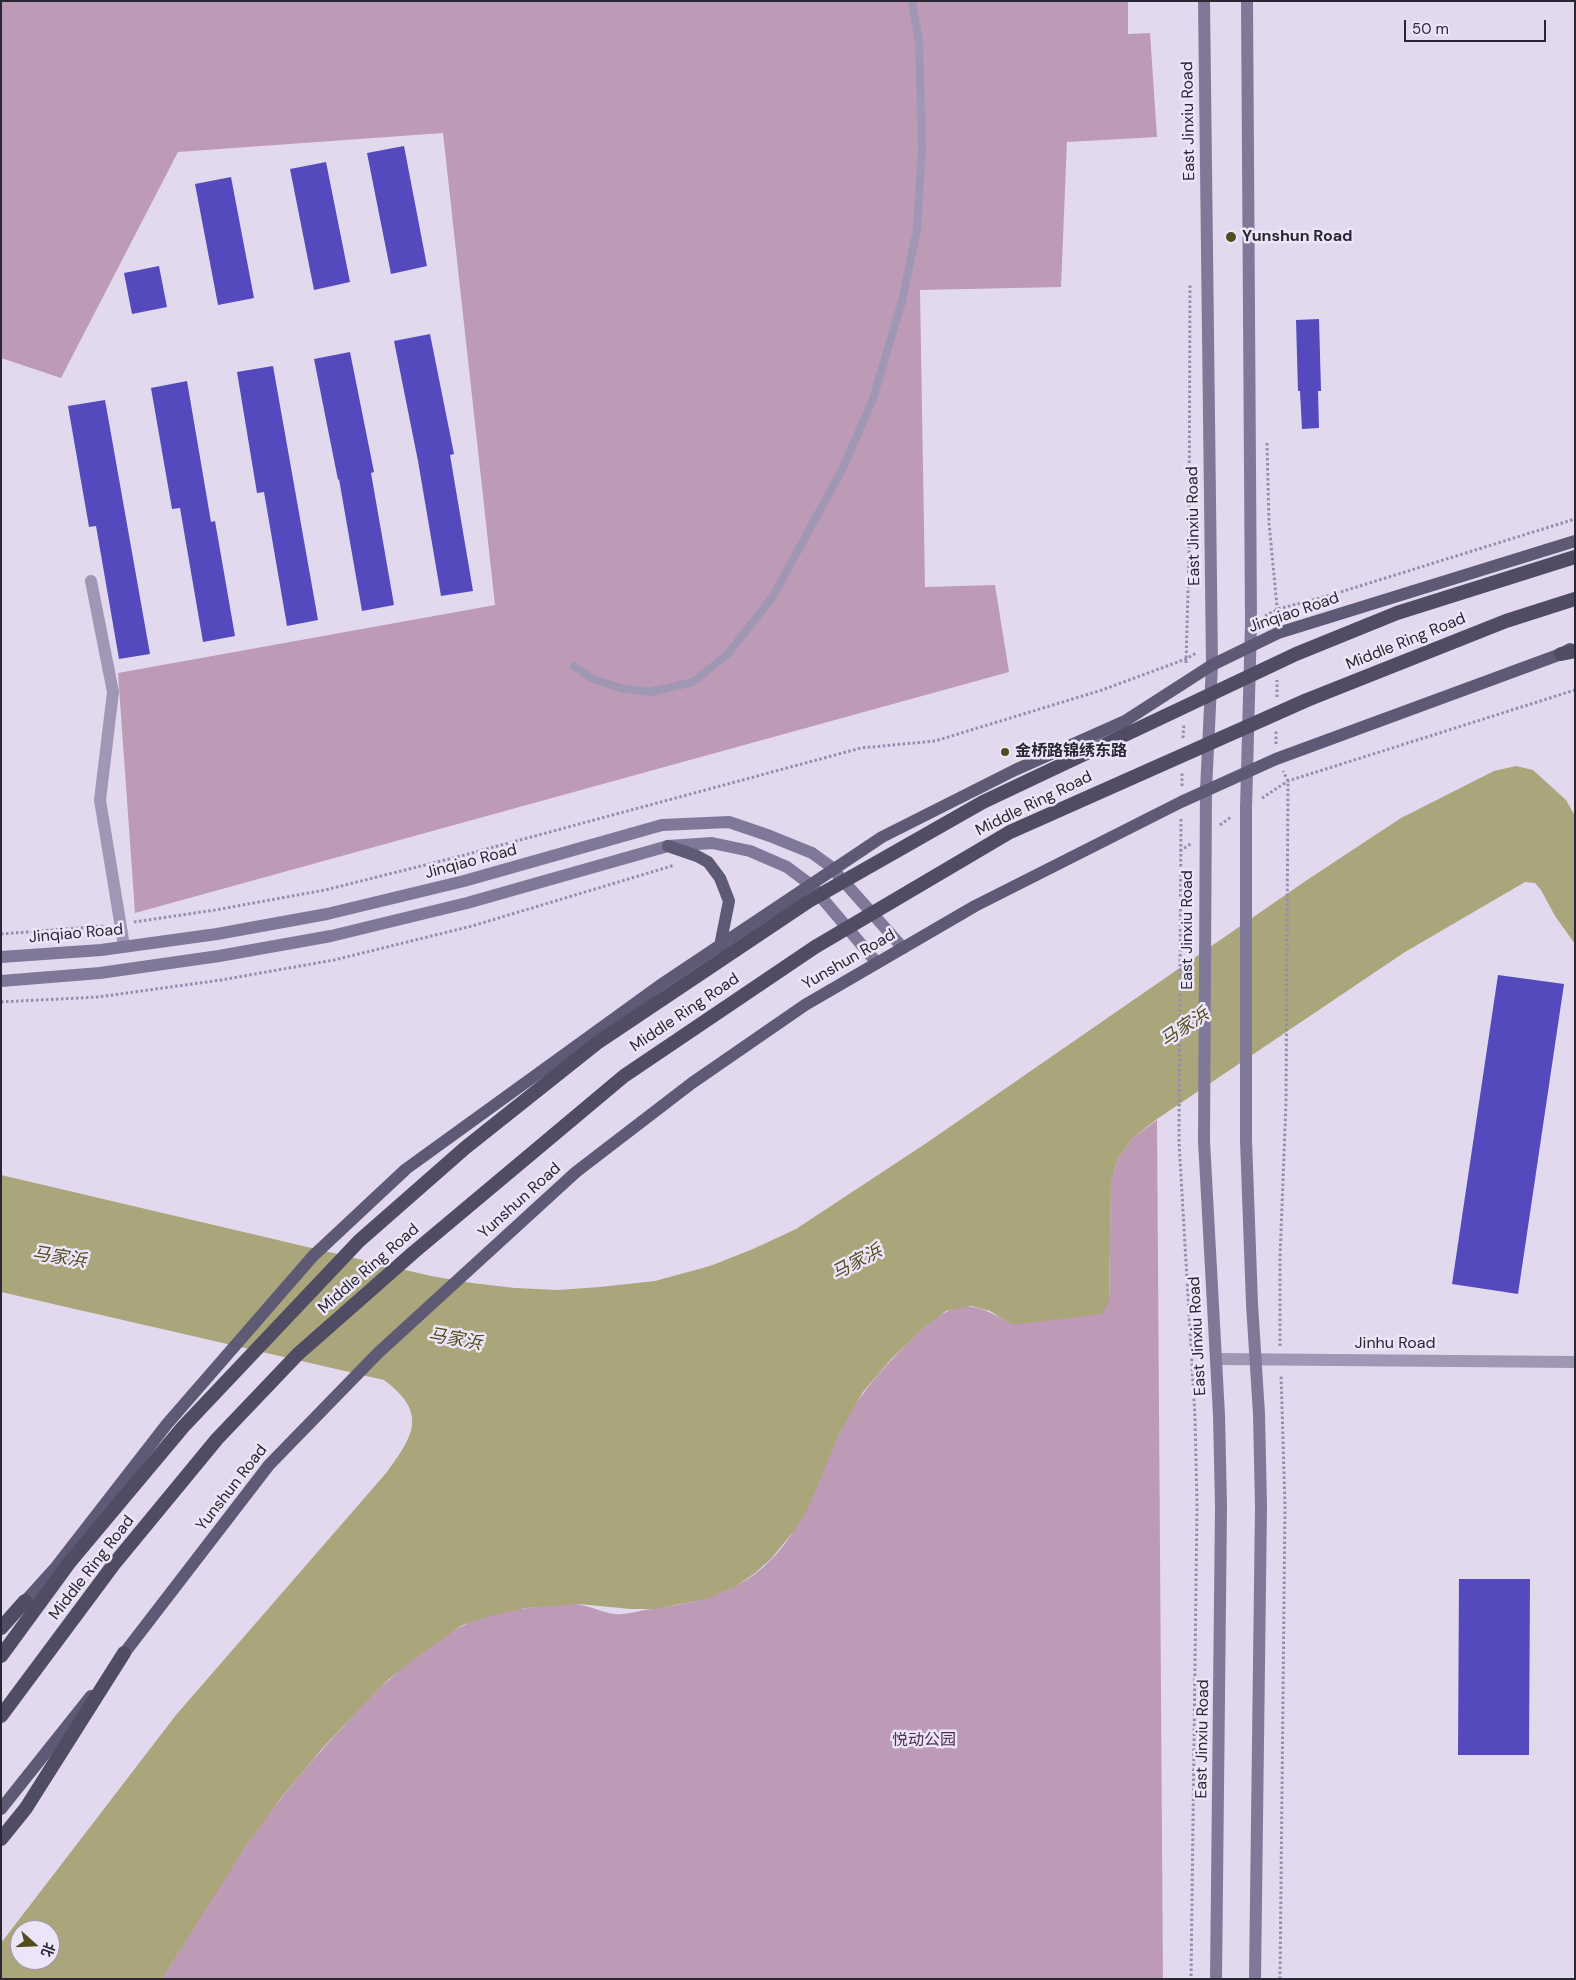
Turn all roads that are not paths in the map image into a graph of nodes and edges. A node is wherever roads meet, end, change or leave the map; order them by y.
1 (912, 1) edge
2 (1204, 1) edge
3 (1247, 1) edge
4 (1575, 541) edge
5 (1575, 557) edge
6 (91, 581) dead end
7 (1575, 599) edge
8 (1251, 645) junction
9 (1575, 646) edge
10 (1575, 650) edge
11 (1561, 654) junction
12 (1212, 665) junction
13 (574, 666) dead end
14 (1247, 772) junction
15 (1206, 790) junction
16 (668, 846) junction
17 (835, 869) junction
18 (811, 885) junction
19 (124, 946) junction
20 (720, 946) junction
21 (903, 948) junction
22 (1, 957) edge
23 (877, 963) junction
24 (1, 981) edge
25 (1216, 1359) junction
26 (1256, 1360) junction
27 (1575, 1362) edge
28 (25, 1601) junction
29 (1, 1628) edge
30 (1, 1632) edge
31 (124, 1654) junction
32 (1, 1656) edge
33 (1, 1716) edge
34 (1, 1809) edge
35 (1, 1839) edge
36 (1216, 1979) edge
37 (1255, 1979) edge

1 - 13 lane
2 - 12 main road, East Jinxiu Road
3 - 8 main road
4 - 8 main road, Jinqiao Road
5 - 32 highway, Middle Ring Road, bridge
6 - 19 street
7 - 33 highway, Middle Ring Road, bridge
8 - 12 main road, Jinqiao Road
8 - 14 main road
9 - 11 main road
10 - 11 highway
11 - 14 main road
12 - 15 main road, East Jinxiu Road
12 - 17 main road, Jinqiao Road
14 - 15 main road
14 - 26 main road
15 - 21 main road, Yunshun Road
15 - 25 main road, East Jinxiu Road
16 - 18 main road
16 - 20 main road
16 - 24 main road
17 - 18 main road
17 - 19 main road, Jinqiao Road
17 - 21 main road, Jinqiao Road
18 - 20 main road
18 - 23 main road
19 - 22 main road, Jinqiao Road
20 - 28 main road
21 - 23 main road, Yunshun Road
23 - 31 main road, Yunshun Road
25 - 26 street, Jinhu Road
25 - 36 main road, East Jinxiu Road
26 - 27 street, Jinhu Road
26 - 37 main road
28 - 29 highway
28 - 30 main road
31 - 34 main road, Yunshun Road
31 - 35 highway

